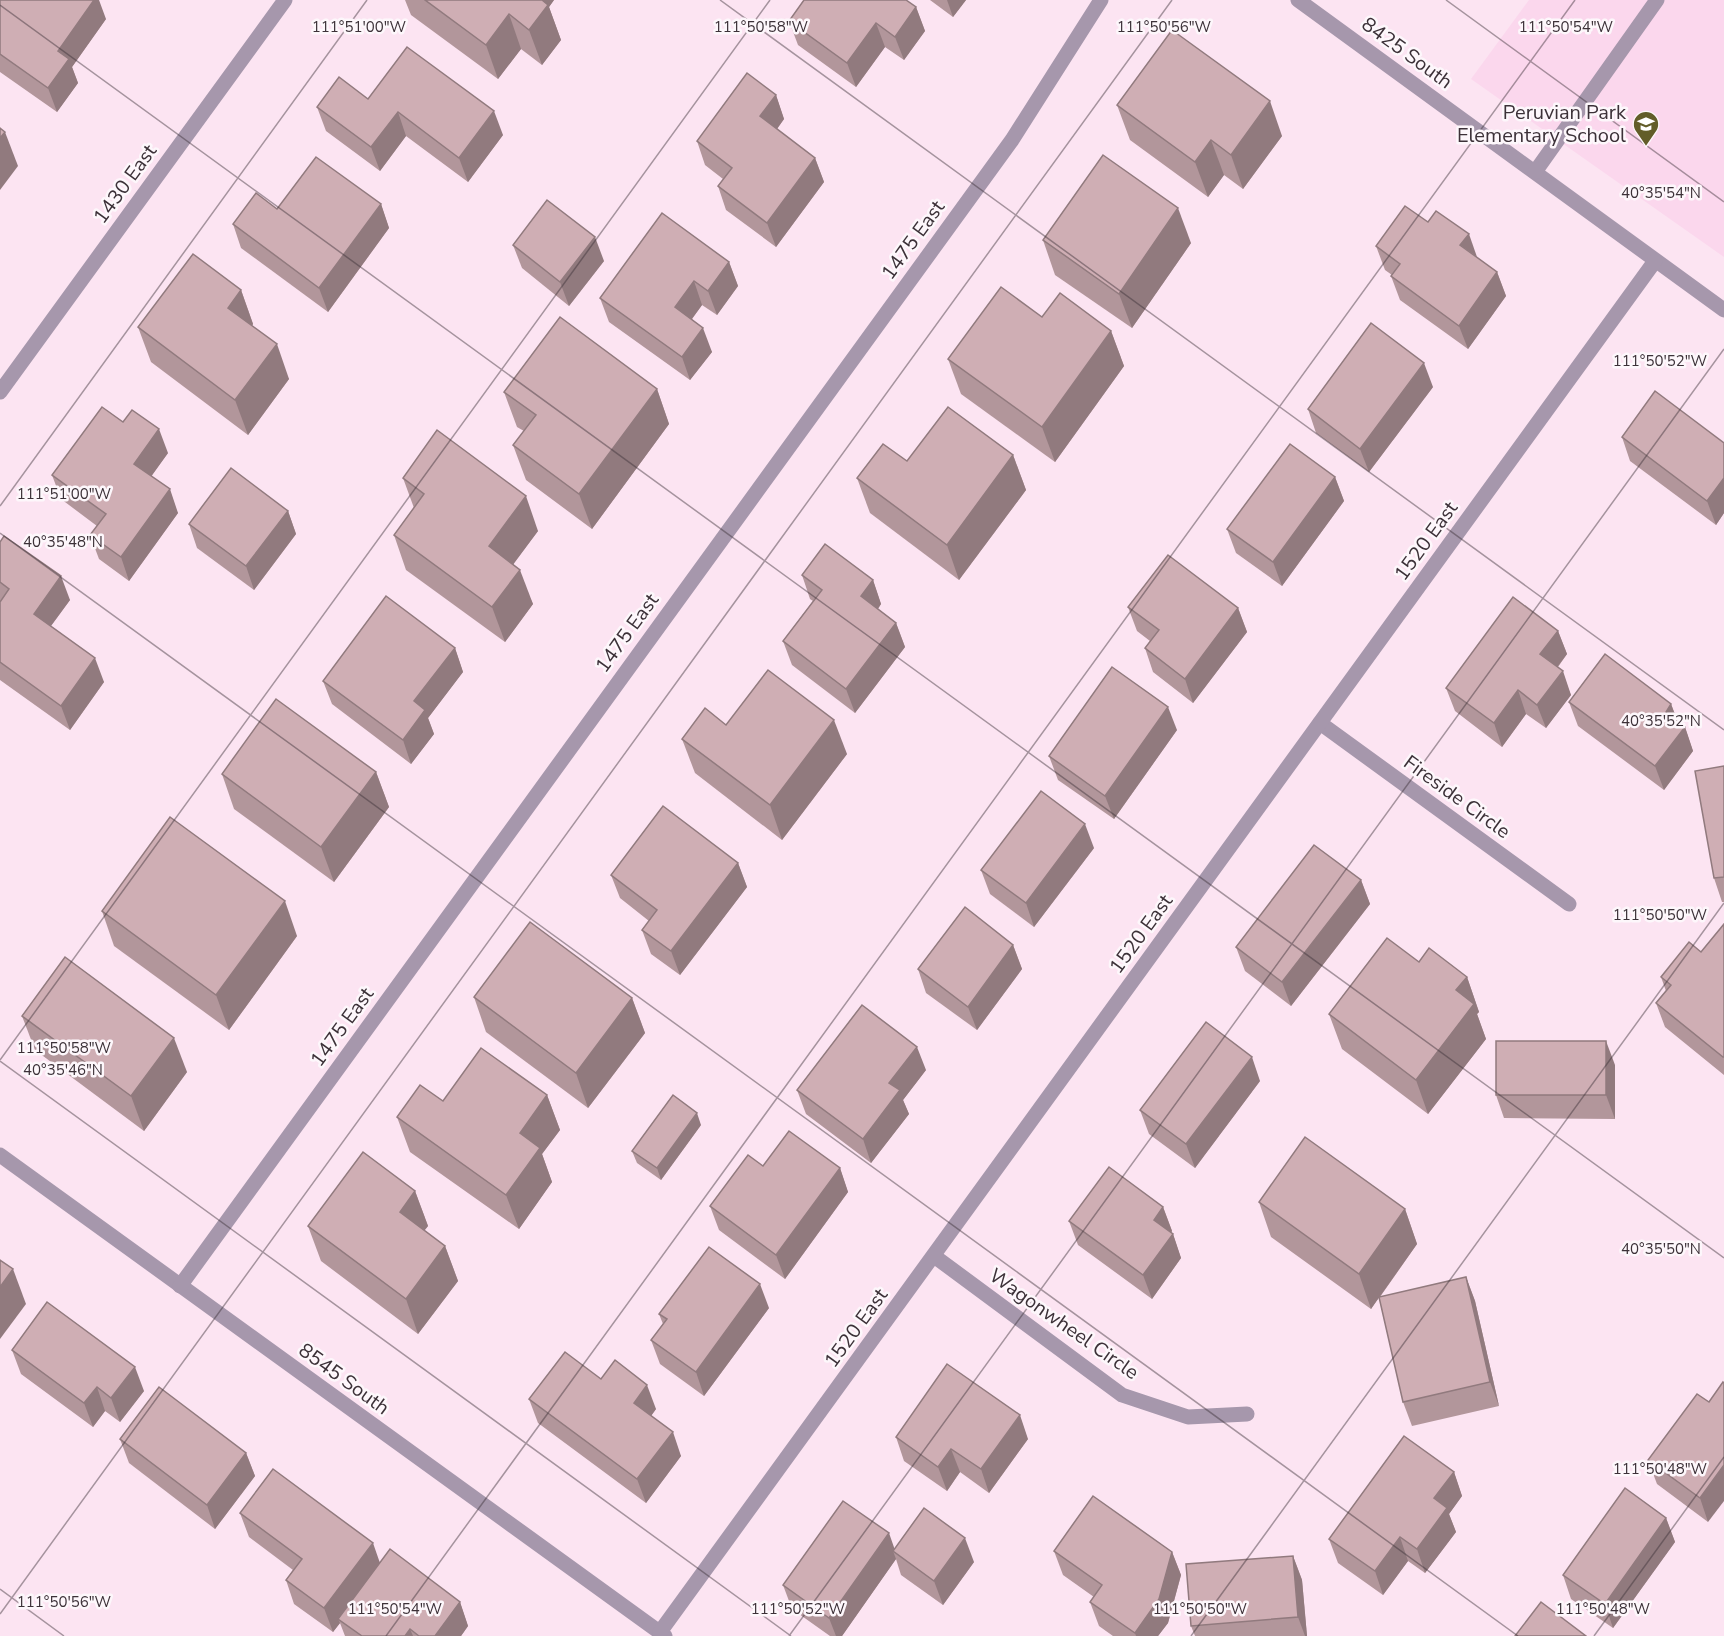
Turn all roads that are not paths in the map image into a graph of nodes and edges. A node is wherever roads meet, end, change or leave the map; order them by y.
1 (285, 0) edge
2 (1101, 0) edge
3 (1298, 0) edge
4 (1657, 0) edge
5 (1535, 172) junction
6 (1655, 261) junction
7 (1724, 310) edge
8 (0, 392) edge
9 (1320, 723) junction
10 (1569, 904) dead end
11 (0, 1155) edge
12 (934, 1256) junction
13 (180, 1286) junction
14 (1247, 1413) dead end
15 (662, 1634) edge

1 - 8 street, 1430 East
2 - 13 street, 1475 East
3 - 5 street, 8425 South
4 - 5 street
5 - 6 street, 8425 South
6 - 7 street, 8425 South
6 - 9 street, 1520 East
9 - 10 street, Fireside Circle
9 - 12 street, 1520 East
11 - 13 street, 8545 South
12 - 14 street, Wagonwheel Circle
12 - 15 street, 1520 East
13 - 15 street, 8545 South

